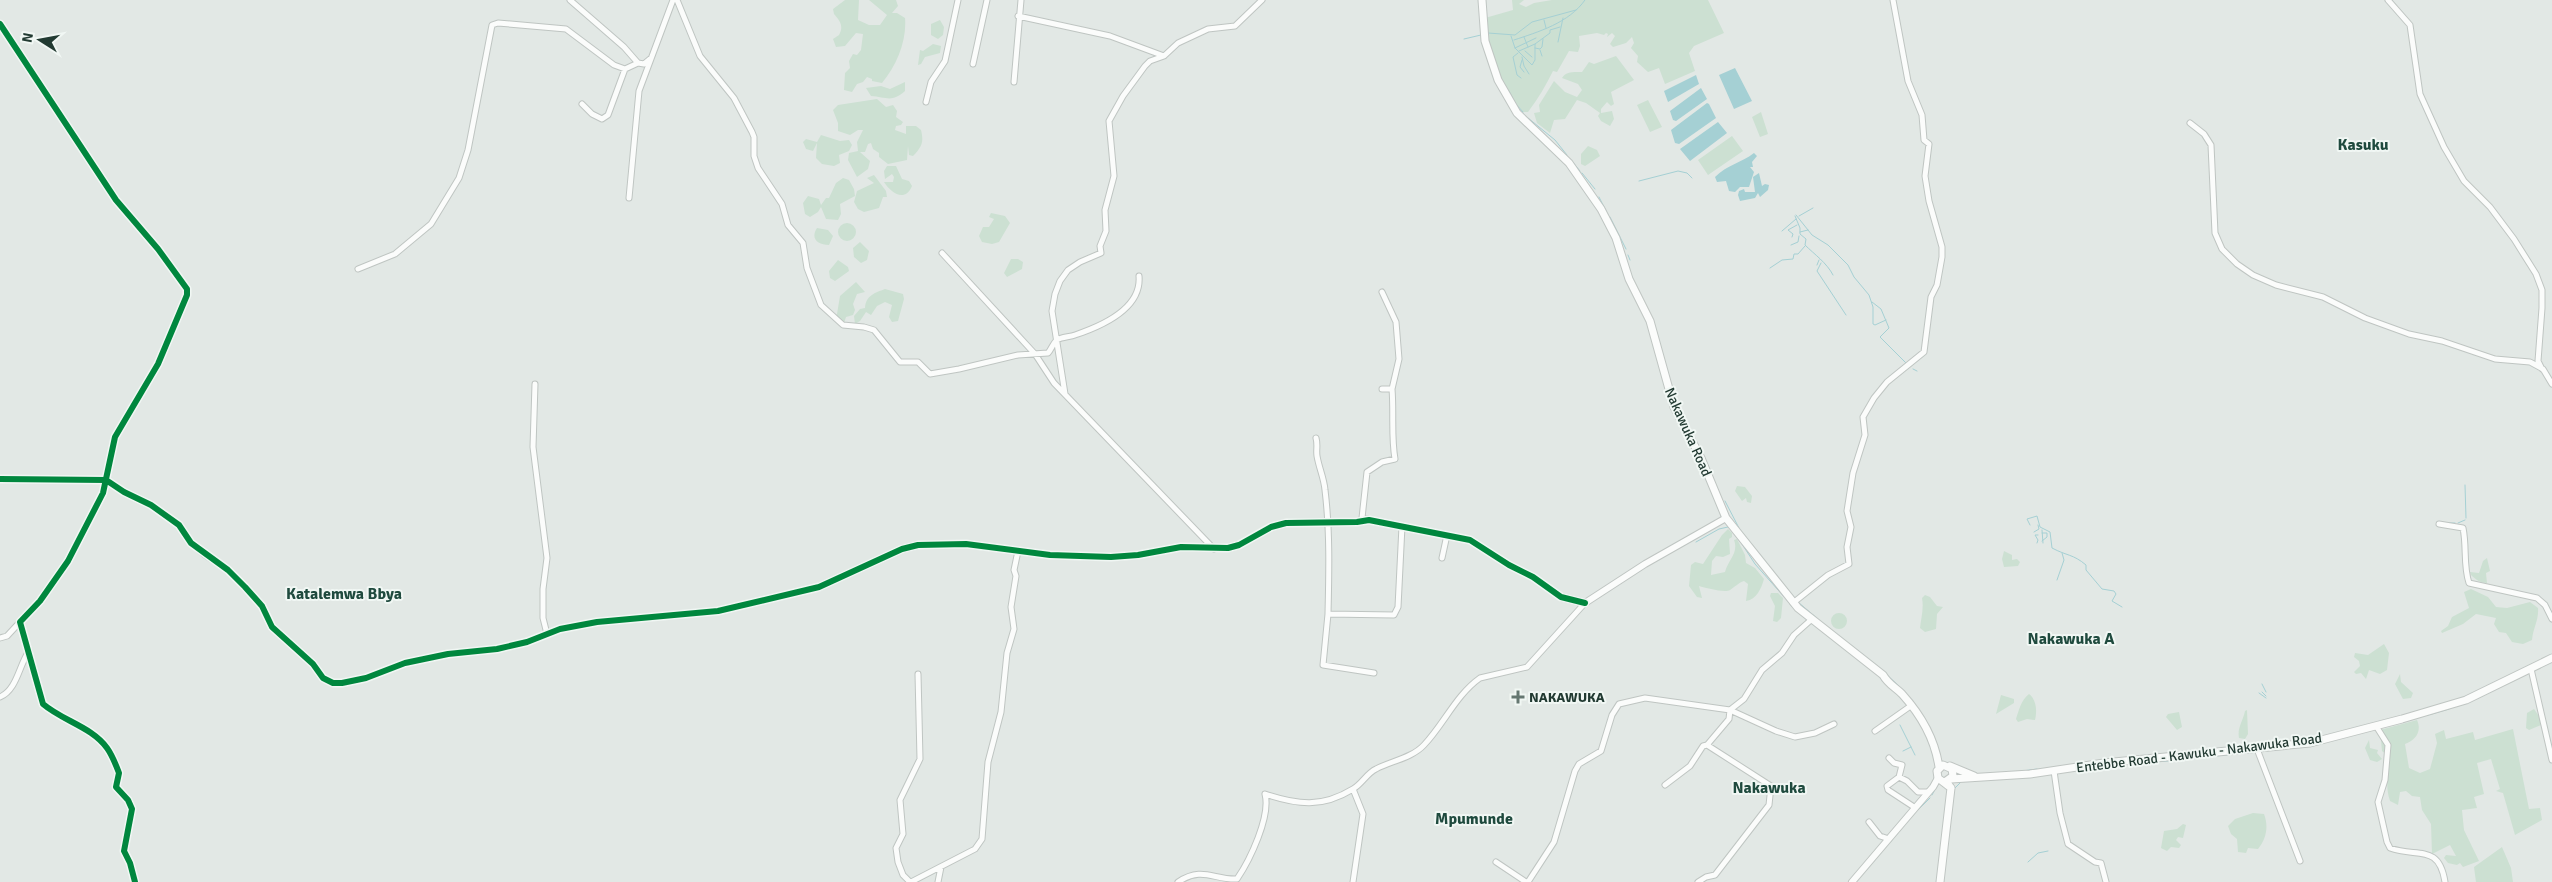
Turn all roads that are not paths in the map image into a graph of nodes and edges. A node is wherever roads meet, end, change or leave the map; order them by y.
1 (570, 0) edge
2 (672, 0) edge
3 (677, 0) edge
4 (958, 0) edge
5 (987, 0) edge
6 (1021, 0) edge
7 (1262, 0) edge
8 (1482, 0) edge
9 (1893, 0) edge
10 (2388, 0) edge
11 (1018, 16) junction
12 (0, 24) edge
13 (1164, 56) junction
14 (650, 58) junction
15 (638, 63) junction
16 (973, 64) dead end
17 (625, 69) junction
18 (1014, 82) dead end
19 (926, 102) dead end
20 (582, 104) dead end
21 (2190, 123) dead end
22 (628, 198) dead end
23 (942, 253) dead end
24 (358, 269) dead end
25 (1139, 276) dead end
26 (1382, 292) dead end
27 (1057, 340) junction
28 (1035, 354) junction
29 (2543, 369) junction
30 (536, 384) dead end
31 (2552, 384) edge
32 (1382, 389) dead end
33 (1392, 389) junction
34 (1065, 395) junction
35 (1316, 438) dead end
36 (0, 479) edge
37 (106, 480) junction
38 (1726, 518) junction
39 (1369, 520) junction
40 (1328, 522) junction
41 (2439, 524) dead end
42 (1402, 526) junction
43 (1447, 535) junction
44 (1214, 549) junction
45 (1018, 551) junction
46 (1442, 558) dead end
47 (819, 587) joint
48 (1585, 603) junction
49 (1793, 603) junction
50 (1328, 614) junction
51 (1812, 619) junction
52 (2552, 619) edge
53 (20, 622) junction
54 (547, 634) junction
55 (0, 638) edge
56 (29, 651) junction
57 (2552, 658) edge
58 (2531, 669) junction
59 (1374, 673) dead end
60 (918, 674) dead end
61 (0, 697) edge
62 (1912, 705) junction
63 (1730, 710) junction
64 (1834, 724) dead end
65 (2376, 726) junction
66 (1875, 731) dead end
67 (1706, 745) junction
68 (2257, 749) junction
69 (1889, 758) dead end
70 (2552, 760) edge
71 (1945, 766) junction
72 (2054, 771) junction
73 (1977, 777) junction
74 (1899, 778) junction
75 (1938, 778) junction
76 (1951, 779) junction
77 (1665, 785) dead end
78 (1952, 788) junction
79 (1353, 789) junction
80 (1928, 792) junction
81 (1914, 808) junction
82 (1869, 822) dead end
83 (1889, 839) junction
84 (2300, 861) dead end
85 (1496, 862) dead end
86 (941, 867) junction
87 (135, 882) edge
88 (910, 882) edge
89 (938, 882) edge
90 (1178, 882) edge
91 (1353, 882) edge
92 (1527, 882) edge
93 (1698, 882) edge
94 (1852, 882) edge
95 (1940, 882) edge
96 (2106, 882) edge
97 (2445, 882) edge

1 - 15 street
2 - 14 street
3 - 28 street
4 - 19 street
5 - 16 street
6 - 11 street
7 - 13 street
8 - 38 main road, Nakawuka Road
9 - 49 street
10 - 29 street
11 - 13 street
11 - 18 street
12 - 37 street
13 - 27 street
14 - 15 street
14 - 22 street
15 - 17 street
17 - 20 street
17 - 24 street
21 - 29 street
23 - 28 street
25 - 27 street
26 - 33 street
27 - 28 street
27 - 34 street
28 - 34 street
29 - 31 street
30 - 54 street
32 - 33 street
33 - 39 street
34 - 44 street
35 - 40 street
36 - 37 street
37 - 53 street
37 - 54 street
38 - 48 street
38 - 49 main road, Nakawuka Road
39 - 40 street
39 - 42 street
40 - 44 street
40 - 50 street
41 - 52 street
42 - 43 street
42 - 50 street
43 - 46 street
43 - 48 street
44 - 45 street
45 - 47 street
45 - 86 street
47 - 54 street
48 - 79 street
49 - 51 main road, Nakawuka Road
50 - 59 street
51 - 62 main road, Nakawuka Road
51 - 63 street
53 - 55 street
53 - 56 street
56 - 61 street
56 - 87 street
57 - 58 main road, Entebbe Road - Kawuku - Nakawuka Road
58 - 65 main road, Entebbe Road - Kawuku - Nakawuka Road
58 - 70 street
60 - 88 street
62 - 66 street
62 - 71 main road, Nakawuka Road
63 - 64 street
63 - 67 street
63 - 92 street
65 - 68 main road, Entebbe Road - Kawuku - Nakawuka Road
65 - 97 street
67 - 77 street
67 - 93 street
68 - 72 main road, Entebbe Road - Kawuku - Nakawuka Road
68 - 84 street
69 - 74 street
71 - 73 main road
71 - 75 main road
71 - 76 main road
72 - 73 main road, Entebbe Road - Kawuku - Nakawuka Road
72 - 96 street
73 - 76 main road, Entebbe Road - Kawuku - Nakawuka Road
74 - 80 street
74 - 81 street
75 - 78 main road
75 - 80 street
76 - 78 main road
78 - 95 main road
79 - 90 street
79 - 91 street
80 - 81 street
81 - 83 street
82 - 83 street
83 - 94 street
85 - 92 street
86 - 88 street
86 - 89 street

